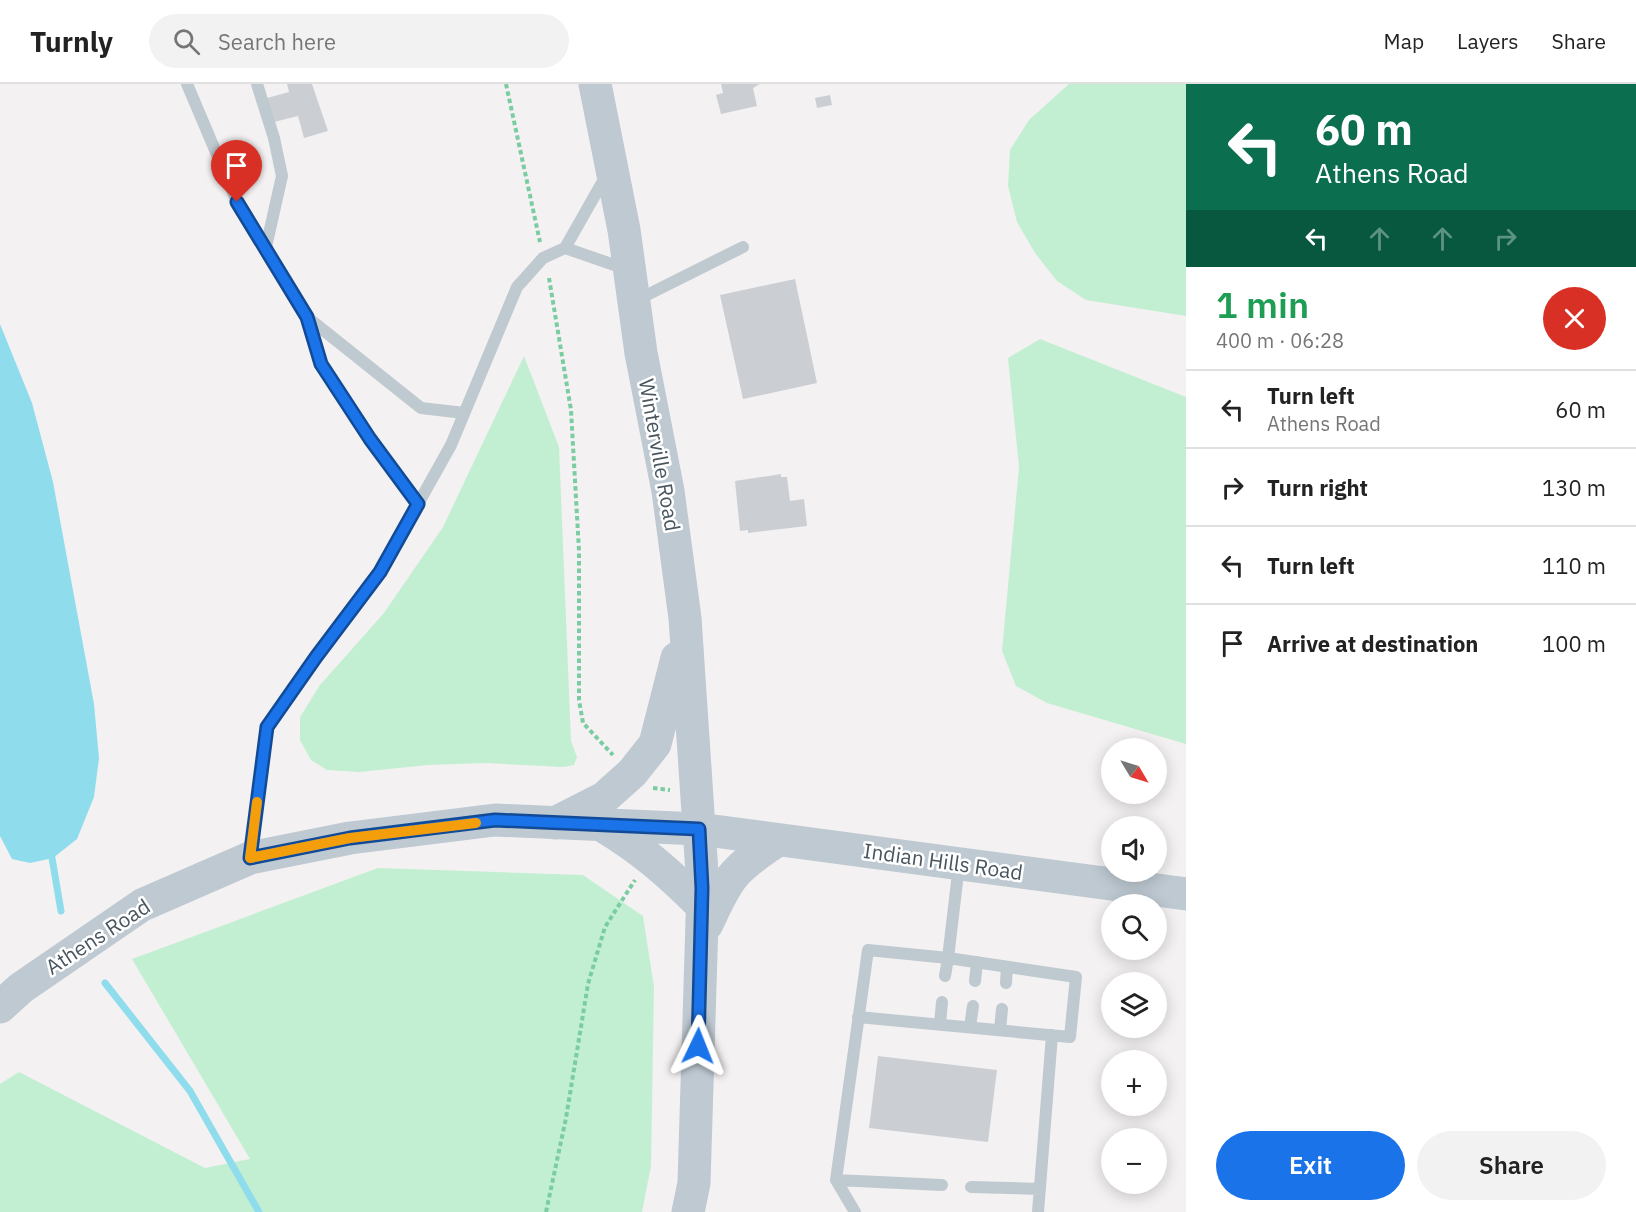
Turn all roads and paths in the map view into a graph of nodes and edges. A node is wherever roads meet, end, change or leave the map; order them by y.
1 (187, 84) edge
2 (257, 84) edge
3 (506, 84) edge
4 (595, 84) edge
5 (610, 168) junction
6 (539, 236) dead end
7 (266, 247) junction
8 (743, 247) dead end
9 (565, 248) junction
10 (551, 286) dead end
11 (632, 286) junction
12 (307, 317) junction
13 (464, 413) junction
14 (418, 504) junction
15 (685, 618) junction
16 (618, 760) dead end
17 (651, 788) dead end
18 (674, 790) dead end
19 (554, 824) junction
20 (602, 825) junction
21 (699, 829) junction
22 (778, 840) junction
23 (250, 858) junction
24 (959, 864) junction
25 (641, 870) dead end
26 (1186, 894) edge
27 (702, 921) junction
28 (948, 958) junction
29 (977, 962) junction
30 (1007, 967) junction
31 (945, 976) dead end
32 (975, 981) dead end
33 (1006, 983) dead end
34 (942, 1002) dead end
35 (972, 1006) dead end
36 (0, 1007) edge
37 (1002, 1010) dead end
38 (858, 1017) junction
39 (940, 1024) junction
40 (970, 1027) junction
41 (1000, 1030) junction
42 (1052, 1035) junction
43 (836, 1180) junction
44 (942, 1185) dead end
45 (970, 1187) dead end
46 (1040, 1189) junction
47 (546, 1212) edge
48 (688, 1212) edge
49 (855, 1212) edge
50 (1038, 1212) edge

1 - 7 lane
2 - 7 lane
3 - 6 path
4 - 5 street, Winterville Road
5 - 9 lane
5 - 11 street, Winterville Road
7 - 12 lane
8 - 11 lane
9 - 11 lane
9 - 13 lane
10 - 16 path
11 - 15 street, Winterville Road
12 - 13 lane
12 - 14 lane
13 - 14 lane
14 - 23 lane
15 - 19 street
15 - 21 street, Winterville Road
17 - 18 path
19 - 20 street, Athens Road
19 - 23 street, Athens Road
20 - 21 street, Athens Road
20 - 27 street
21 - 22 street, Indian Hills Road
21 - 27 street, Winterville Road
22 - 24 street, Indian Hills Road
22 - 27 street
23 - 36 street, Athens Road
24 - 26 street, Indian Hills Road
24 - 28 lane
25 - 47 path
27 - 48 street, Winterville Road
28 - 29 lane
28 - 31 lane
28 - 38 lane
29 - 30 lane
29 - 32 lane
30 - 33 lane
30 - 42 lane
34 - 39 lane
35 - 40 lane
37 - 41 lane
38 - 39 lane
38 - 43 lane
39 - 40 lane
40 - 41 lane
41 - 42 lane
42 - 46 lane
43 - 44 lane
43 - 49 lane
45 - 46 lane
46 - 50 lane

